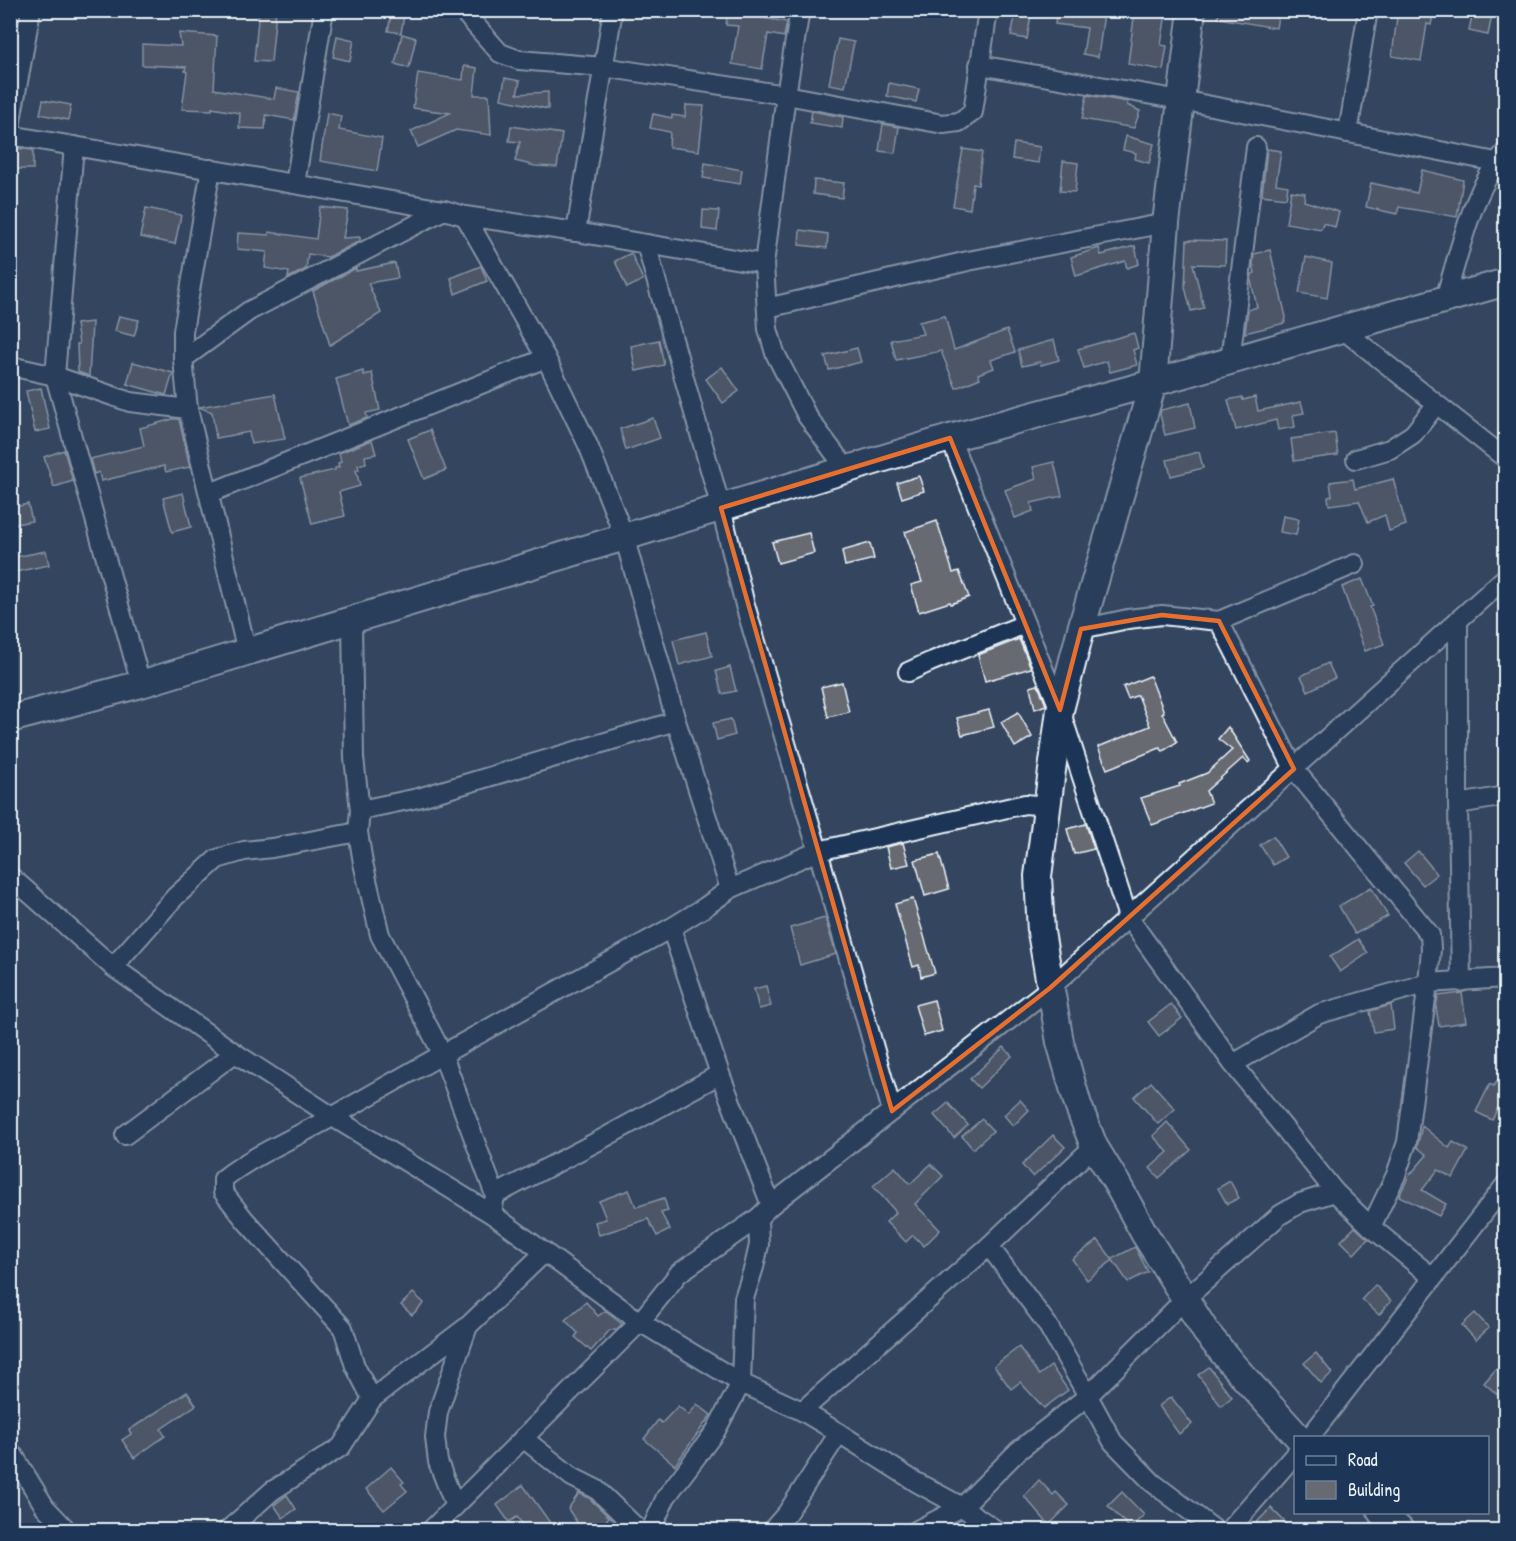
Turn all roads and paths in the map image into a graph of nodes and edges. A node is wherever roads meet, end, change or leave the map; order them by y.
1 (31, 10) edge
2 (324, 10) edge
3 (462, 10) edge
4 (613, 10) edge
5 (800, 10) edge
6 (988, 10) edge
7 (1192, 10) edge
8 (1368, 10) edge
9 (980, 65) junction
10 (603, 67) junction
11 (786, 95) junction
12 (1181, 100) junction
13 (10, 126) edge
14 (1348, 133) junction
15 (10, 135) edge
16 (74, 146) junction
17 (1256, 147) dead end
18 (1501, 156) edge
19 (211, 169) junction
20 (295, 184) junction
21 (444, 210) junction
22 (465, 216) junction
23 (1166, 223) junction
24 (576, 232) junction
25 (646, 244) junction
26 (764, 264) junction
27 (1506, 282) edge
28 (1445, 298) junction
29 (766, 308) junction
30 (1342, 329) junction
31 (546, 358) junction
32 (183, 359) junction
33 (1230, 362) junction
34 (10, 366) edge
35 (55, 376) junction
36 (1153, 383) junction
37 (1436, 405) junction
38 (188, 409) junction
39 (950, 438) junction
40 (1356, 459) dead end
41 (1506, 459) edge
42 (847, 470) junction
43 (210, 493) junction
44 (721, 508) junction
45 (624, 536) junction
46 (1355, 564) dead end
47 (1506, 577) edge
48 (352, 620) junction
49 (1458, 620) junction
50 (1219, 621) junction
51 (1025, 624) junction
52 (1081, 628) junction
53 (247, 652) junction
54 (908, 672) dead end
55 (141, 684) junction
56 (1060, 710) junction
57 (10, 719) edge
58 (675, 721) junction
59 (1294, 769) junction
60 (1506, 796) edge
61 (1458, 804) junction
62 (1047, 806) junction
63 (360, 810) junction
64 (358, 832) junction
65 (818, 851) junction
66 (11, 874) edge
67 (730, 889) junction
68 (1128, 917) junction
69 (671, 928) junction
70 (113, 967) junction
71 (1506, 978) edge
72 (1461, 982) junction
73 (1428, 983) junction
74 (1050, 988) junction
75 (235, 1053) junction
76 (442, 1053) junction
77 (1233, 1064) junction
78 (720, 1074) junction
79 (891, 1111) junction
80 (333, 1117) junction
81 (125, 1135) dead end
82 (1094, 1146) junction
83 (1335, 1192) junction
84 (1503, 1193) edge
85 (495, 1195) junction
86 (771, 1204) junction
87 (492, 1214) junction
88 (758, 1218) junction
89 (1371, 1227) junction
90 (989, 1246) junction
91 (545, 1252) junction
92 (1432, 1278) junction
93 (1185, 1299) junction
94 (640, 1322) junction
95 (468, 1326) junction
96 (741, 1383) junction
97 (1088, 1396) junction
98 (372, 1399) junction
99 (802, 1411) junction
100 (839, 1433) junction
101 (1298, 1436) edge
102 (1310, 1436) edge
103 (523, 1438) junction
104 (10, 1455) edge
105 (1294, 1455) edge
106 (455, 1506) junction
107 (962, 1507) junction
108 (1383, 1514) edge
109 (434, 1529) edge
110 (67, 1530) edge
111 (228, 1530) edge
112 (639, 1530) edge
113 (651, 1530) edge
114 (772, 1530) edge
115 (916, 1530) edge
116 (996, 1530) edge
117 (1215, 1530) edge
118 (1229, 1530) edge
119 (1400, 1530) edge

1 - 13 street
2 - 20 street
3 - 10 street
4 - 10 street
5 - 11 street
6 - 9 street
7 - 12 street
8 - 14 street
9 - 11 street
9 - 12 street
10 - 11 street
10 - 24 street
11 - 26 street
12 - 14 street
12 - 23 street
14 - 18 street
15 - 16 street
16 - 19 street
16 - 35 street
17 - 33 street
18 - 28 street
19 - 20 street
19 - 32 street
20 - 21 street
21 - 22 street
21 - 32 street
22 - 24 street
22 - 31 street
23 - 29 street
23 - 36 street
24 - 25 street
25 - 26 street
25 - 44 street
26 - 29 street
27 - 28 street
28 - 30 street
29 - 42 street
30 - 33 street
30 - 37 street
31 - 43 street
31 - 45 street
32 - 38 street
33 - 36 street
34 - 35 street
35 - 38 street
35 - 55 street
36 - 39 street
36 - 52 street
37 - 40 street
37 - 41 street
38 - 43 street
39 - 42 street
39 - 51 street
42 - 44 street
43 - 53 street
44 - 45 street
44 - 65 street
45 - 48 street
45 - 58 street
46 - 50 street
47 - 49 street
48 - 53 street
48 - 63 street
49 - 59 street
49 - 61 street
50 - 52 street
50 - 59 street
51 - 54 street
51 - 56 street
52 - 56 street
53 - 55 street
55 - 57 street
56 - 62 street
56 - 68 street
58 - 63 street
58 - 67 street
59 - 68 street
59 - 73 street
60 - 61 street
61 - 72 street
62 - 65 street
62 - 74 street
63 - 64 street
64 - 70 street
64 - 76 street
65 - 67 street
65 - 79 street
66 - 70 street
67 - 69 street
68 - 74 street
68 - 77 street
69 - 76 street
69 - 78 street
70 - 75 street
71 - 72 street
72 - 73 street
73 - 77 street
73 - 89 street
74 - 79 street
74 - 82 street
75 - 80 street
75 - 81 street
76 - 80 street
76 - 85 street
77 - 83 street
78 - 85 street
78 - 86 street
79 - 86 street
80 - 87 street
80 - 98 street
82 - 90 street
82 - 93 street
83 - 89 street
83 - 93 street
84 - 92 street
85 - 87 street
86 - 88 street
87 - 91 street
88 - 94 street
88 - 96 street
89 - 92 street
90 - 97 street
90 - 99 street
91 - 94 street
91 - 95 street
92 - 102 street
93 - 97 street
93 - 101 street
94 - 96 street
94 - 103 street
95 - 98 street
95 - 106 street
96 - 99 street
96 - 113 street
97 - 107 street
97 - 117 street
98 - 111 street
99 - 100 street
100 - 107 street
100 - 114 street
103 - 106 street
103 - 112 street
104 - 110 street
105 - 118 street
106 - 109 street
107 - 115 street
107 - 116 street
108 - 119 street

